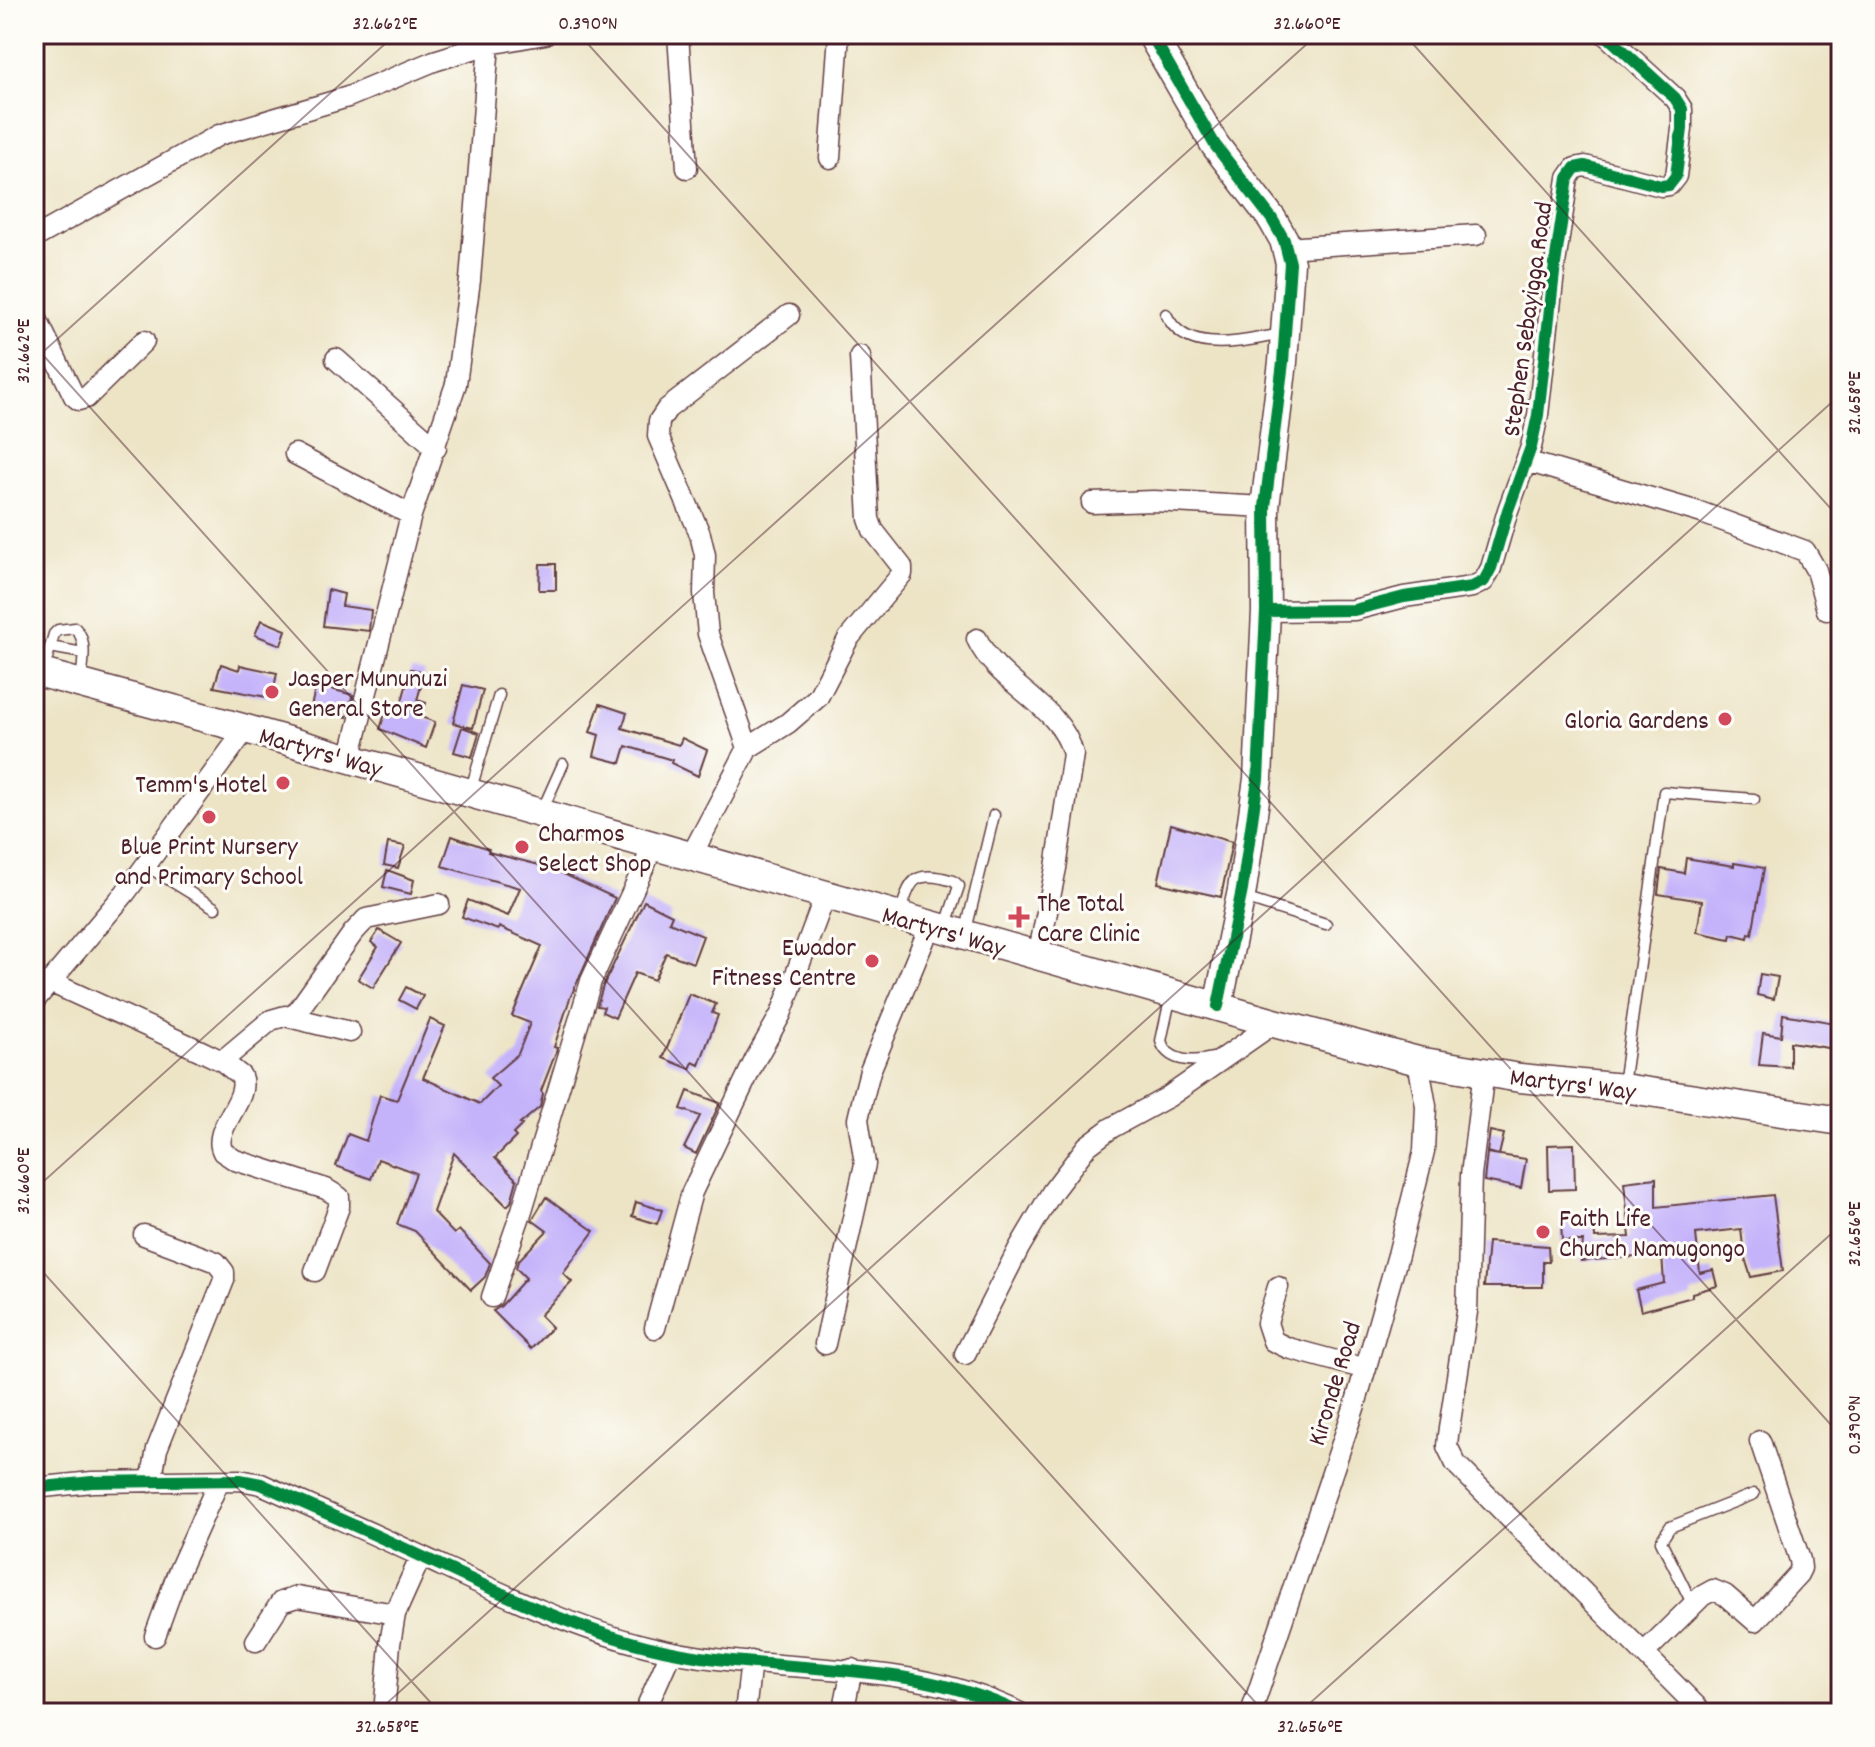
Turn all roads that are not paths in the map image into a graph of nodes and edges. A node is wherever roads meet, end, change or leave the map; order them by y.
1 (545, 34) edge
2 (678, 34) edge
3 (839, 34) edge
4 (1151, 34) edge
5 (1605, 34) edge
6 (489, 44) junction
7 (830, 158) dead end
8 (687, 168) dead end
9 (1476, 235) dead end
10 (34, 238) edge
11 (1286, 248) junction
12 (34, 313) edge
13 (1166, 314) dead end
14 (789, 315) dead end
15 (1285, 334) junction
16 (144, 341) dead end
17 (860, 356) dead end
18 (336, 359) dead end
19 (436, 448) junction
20 (295, 454) dead end
21 (1526, 461) junction
22 (1092, 503) dead end
23 (1265, 507) junction
24 (411, 515) junction
25 (1827, 610) dead end
26 (1266, 611) junction
27 (977, 639) dead end
28 (83, 653) junction
29 (42, 664) edge
30 (81, 684) junction
31 (499, 695) dead end
32 (246, 729) junction
33 (748, 748) junction
34 (350, 759) junction
35 (563, 764) dead end
36 (469, 794) junction
37 (1754, 799) dead end
38 (541, 814) junction
39 (994, 815) dead end
40 (653, 847) junction
41 (690, 858) junction
42 (145, 865) junction
43 (825, 896) junction
44 (1240, 897) junction
45 (439, 904) dead end
46 (215, 908) dead end
47 (899, 917) junction
48 (1326, 924) dead end
49 (946, 930) junction
50 (1038, 956) junction
51 (52, 983) junction
52 (1171, 993) junction
53 (34, 1001) edge
54 (1218, 1006) junction
55 (294, 1016) junction
56 (1274, 1023) junction
57 (350, 1032) dead end
58 (1228, 1054) junction
59 (222, 1061) junction
60 (1418, 1061) junction
61 (1484, 1071) junction
62 (1623, 1088) junction
63 (1841, 1121) edge
64 (144, 1235) dead end
65 (315, 1271) dead end
66 (1278, 1287) dead end
67 (492, 1297) dead end
68 (655, 1328) dead end
69 (825, 1344) dead end
70 (965, 1354) dead end
71 (1366, 1369) junction
72 (1760, 1441) dead end
73 (151, 1482) junction
74 (218, 1483) junction
75 (34, 1488) edge
76 (1754, 1494) dead end
77 (421, 1556) junction
78 (1693, 1605) junction
79 (395, 1614) junction
80 (155, 1636) dead end
81 (256, 1641) dead end
82 (671, 1652) junction
83 (1644, 1653) junction
84 (751, 1661) junction
85 (852, 1669) junction
86 (384, 1713) edge
87 (644, 1713) edge
88 (745, 1713) edge
89 (843, 1713) edge
90 (1020, 1713) edge
91 (1251, 1713) edge
92 (1703, 1713) edge

1 - 6 street
2 - 8 street
3 - 7 street
4 - 11 main road
5 - 21 street, Stephen Sebayigga Road
6 - 10 street
6 - 19 street
9 - 11 street
11 - 15 main road
12 - 16 street
13 - 15 lane
14 - 33 street
15 - 23 main road
17 - 33 street
18 - 19 street
19 - 24 street
20 - 24 street
21 - 25 street
21 - 26 street, Stephen Sebayigga Road
22 - 23 street
23 - 26 main road
24 - 34 street
26 - 44 main road
27 - 50 street
28 - 29 lane
28 - 29 lane
28 - 30 lane
29 - 30 main road, Martyrs' Way
30 - 32 main road, Martyrs' Way
31 - 36 lane
32 - 34 main road, Martyrs' Way
32 - 42 street
33 - 41 street
34 - 36 main road, Martyrs' Way
35 - 38 lane
36 - 38 main road, Martyrs' Way
37 - 62 lane
38 - 40 main road, Martyrs' Way
39 - 49 lane
40 - 41 main road, Martyrs' Way
40 - 67 street
41 - 43 main road, Martyrs' Way
42 - 46 lane
42 - 51 street
43 - 47 main road, Martyrs' Way
43 - 68 street
44 - 48 lane
44 - 54 main road
45 - 55 street
47 - 49 main road, Martyrs' Way
47 - 49 lane
49 - 50 main road, Martyrs' Way
49 - 69 street
50 - 52 main road, Martyrs' Way
51 - 53 street
51 - 59 street
52 - 54 main road, Martyrs' Way
52 - 58 lane
54 - 56 main road, Martyrs' Way
55 - 57 street
55 - 59 street
56 - 58 street
56 - 60 main road, Martyrs' Way
58 - 70 street
59 - 65 street
60 - 61 main road, Martyrs' Way
60 - 71 street, Kironde Road
61 - 62 main road, Martyrs' Way
61 - 83 street
62 - 63 main road, Martyrs' Way
64 - 73 street
66 - 71 street
71 - 91 street, Kironde Road
72 - 78 street
73 - 74 street
73 - 75 street
74 - 77 street
74 - 80 street
76 - 78 lane
77 - 79 street
77 - 82 street
78 - 83 street
79 - 81 street
79 - 86 street
82 - 84 street
82 - 87 street
83 - 92 street
84 - 85 street
84 - 88 street
85 - 89 street
85 - 90 street

